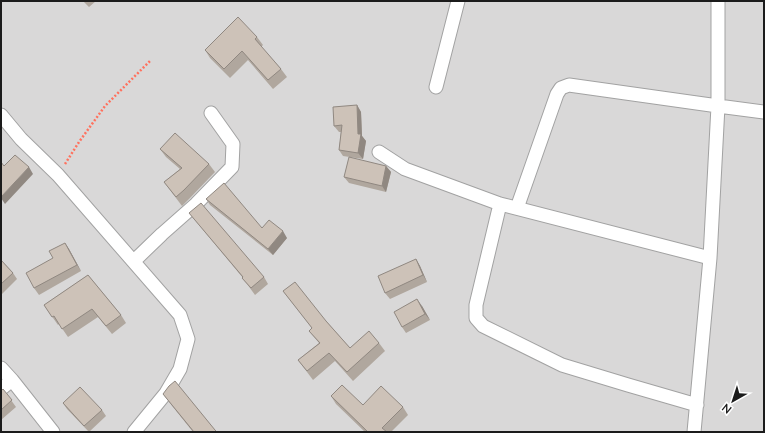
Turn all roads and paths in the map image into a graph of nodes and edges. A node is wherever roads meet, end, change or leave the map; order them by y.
1 (458, 1) edge
2 (718, 1) edge
3 (150, 61) dead end
4 (436, 87) dead end
5 (718, 106) junction
6 (764, 112) edge
7 (210, 113) dead end
8 (1, 115) edge
9 (379, 152) dead end
10 (58, 174) junction
11 (500, 204) junction
12 (517, 208) junction
13 (710, 258) junction
14 (134, 261) junction
15 (1, 368) edge
16 (12, 380) junction
17 (1, 389) edge
18 (697, 405) junction
19 (54, 432) edge
20 (134, 432) edge
21 (694, 432) edge

1 - 4 street
2 - 5 street
3 - 10 path
5 - 6 street
5 - 12 street
5 - 13 street
7 - 14 street
8 - 10 street
9 - 11 street
10 - 14 street
11 - 12 street
11 - 18 street
12 - 13 street
13 - 18 street
14 - 20 street
15 - 16 street
16 - 17 street
16 - 19 street
18 - 21 street

